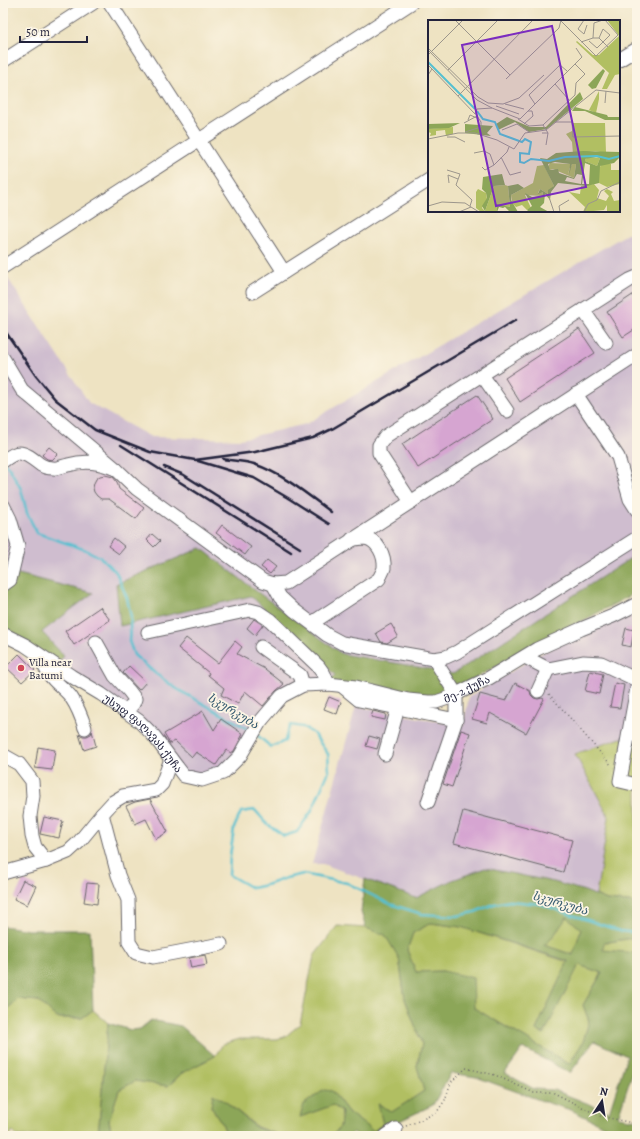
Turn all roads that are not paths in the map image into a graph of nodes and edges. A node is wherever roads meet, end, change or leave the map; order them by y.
1 (93, 3) edge
2 (110, 3) edge
3 (411, 3) edge
4 (637, 48) edge
5 (620, 59) edge
6 (3, 61) edge
7 (198, 141) junction
8 (428, 181) edge
9 (3, 267) edge
10 (284, 272) junction
11 (637, 277) edge
12 (253, 292) dead end
13 (583, 310) junction
14 (606, 343) dead end
15 (637, 354) edge
16 (3, 358) edge
17 (482, 374) junction
18 (576, 394) junction
19 (507, 411) dead end
20 (7, 458) edge
21 (116, 469) junction
22 (411, 502) junction
23 (3, 506) edge
24 (637, 510) edge
25 (7, 517) edge
26 (637, 538) edge
27 (352, 539) junction
28 (273, 584) junction
29 (3, 585) edge
30 (637, 604) edge
31 (312, 623) junction
32 (148, 632) dead end
33 (3, 634) edge
34 (96, 642) dead end
35 (261, 647) dead end
36 (38, 653) junction
37 (525, 657) junction
38 (434, 658) junction
39 (548, 669) junction
40 (637, 680) edge
41 (328, 684) junction
42 (303, 685) junction
43 (539, 688) road end
44 (637, 688) edge
45 (456, 694) junction
46 (282, 696) joint
47 (403, 704) junction
48 (125, 711) junction
49 (456, 720) junction
50 (85, 728) dead end
51 (385, 754) dead end
52 (3, 755) edge
53 (171, 759) junction
54 (637, 785) edge
55 (428, 802) dead end
56 (102, 814) junction
57 (46, 862) junction
58 (3, 873) edge
59 (220, 944) dead end

1 - 6 street
2 - 7 street
3 - 7 street
4 - 5 street
7 - 9 street
7 - 10 street
8 - 10 street
10 - 12 street
11 - 13 street
13 - 14 street
13 - 17 street
15 - 18 street
16 - 21 street
17 - 19 street
17 - 22 street
18 - 22 street
18 - 24 street
20 - 21 street
21 - 28 street
22 - 27 street
23 - 25 street
25 - 29 street
26 - 38 street
27 - 28 street
27 - 31 street
28 - 31 street
30 - 37 street, მე-2 ქუჩა
31 - 38 street
32 - 41 street
33 - 36 street, უსუფ ფაღავას ქუჩა
34 - 48 street
35 - 42 street
36 - 48 street, უსუფ ფაღავას ქუჩა
36 - 50 street
37 - 39 street
37 - 45 street, მე-2 ქუჩა
38 - 45 street
39 - 40 street
39 - 43 street
41 - 42 street, მე-2 ქუჩა
41 - 47 street, მე-2 ქუჩა
42 - 46 street, მე-2 ქუჩა
44 - 54 street
45 - 47 street, მე-2 ქუჩა
45 - 49 street
46 - 53 street, უსუფ ფაღავას ქუჩა
47 - 49 street
47 - 51 street
48 - 53 street, უსუფ ფაღავას ქუჩა
49 - 55 street
52 - 57 street
53 - 56 street
56 - 57 street
56 - 59 street
57 - 58 street

